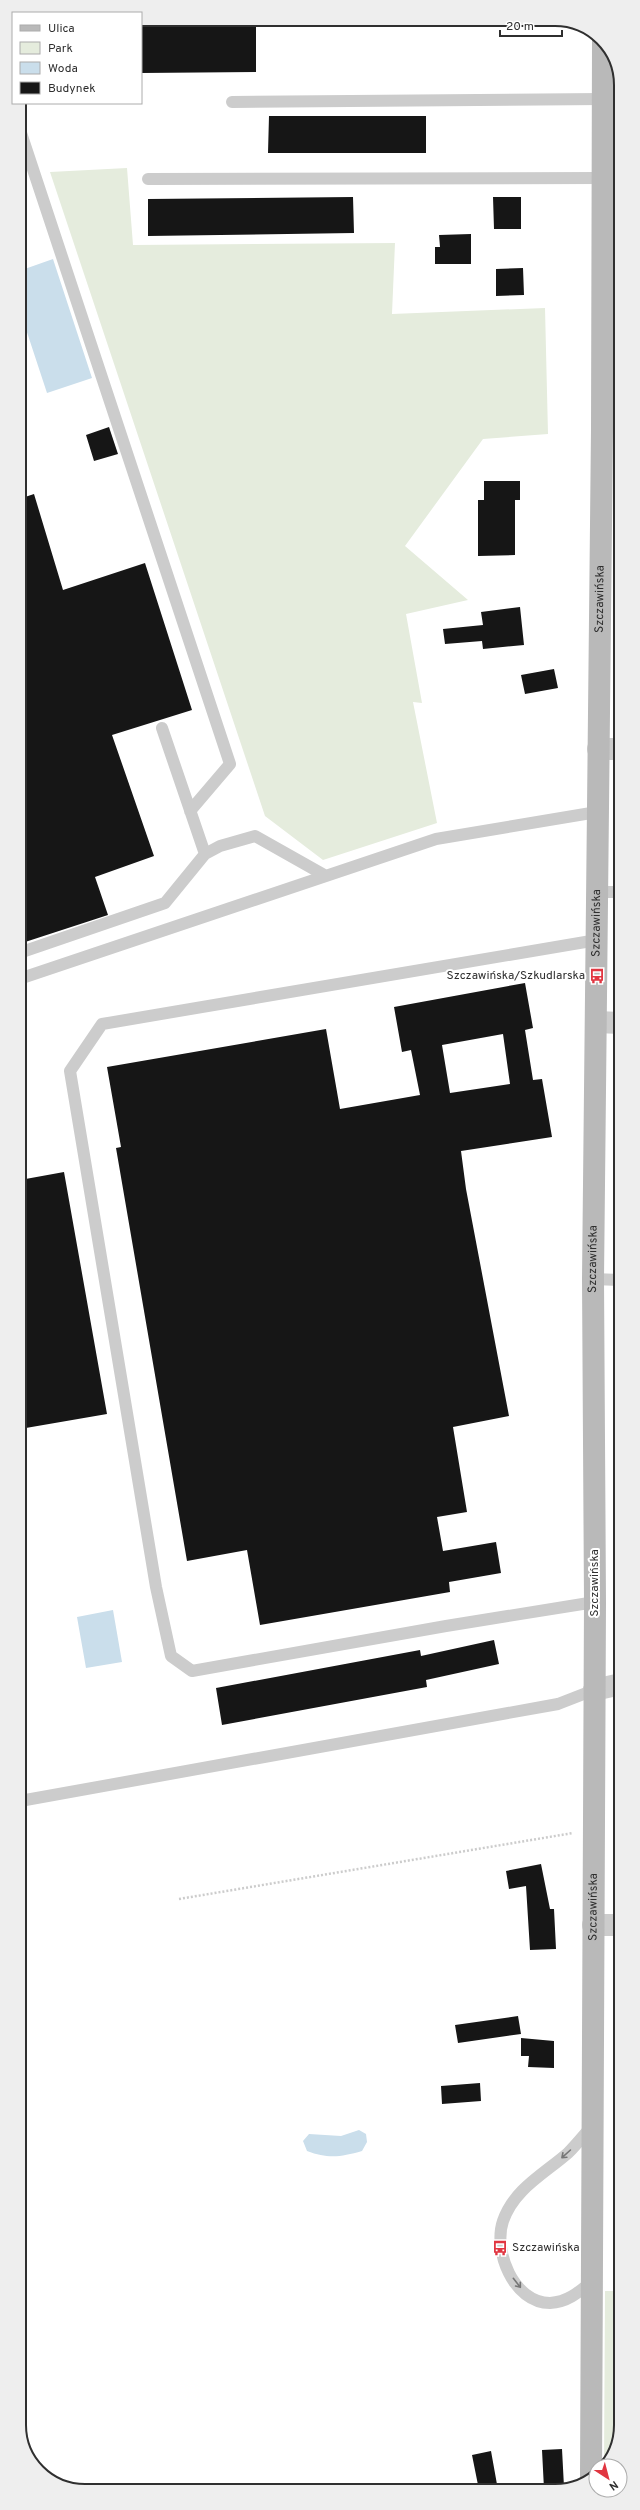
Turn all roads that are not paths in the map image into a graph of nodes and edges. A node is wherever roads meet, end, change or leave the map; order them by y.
1 (603, 51) edge
2 (603, 99) junction
3 (232, 102) dead end
4 (26, 148) edge
5 (603, 178) junction
6 (148, 179) dead end
7 (611, 313) edge
8 (162, 728) dead end
9 (598, 748) junction
10 (614, 749) edge
11 (190, 811) junction
12 (597, 812) junction
13 (205, 854) junction
14 (326, 876) junction
15 (598, 892) junction
16 (614, 892) edge
17 (597, 940) junction
18 (26, 951) edge
19 (26, 978) edge
20 (597, 1022) junction
21 (614, 1023) edge
22 (593, 1279) junction
23 (614, 1280) edge
24 (595, 1602) junction
25 (614, 1686) edge
26 (594, 1690) junction
27 (26, 1800) edge
28 (593, 1925) junction
29 (614, 1925) edge
30 (592, 2125) junction
31 (592, 2281) junction
32 (591, 2458) edge

1 - 2 street, Szczawińska
2 - 3 lane
2 - 5 street, Szczawińska
4 - 11 lane
5 - 6 lane
5 - 7 street, Szczawińska
7 - 9 street, Szczawińska
8 - 11 lane
9 - 10 street
9 - 12 street, Szczawińska
11 - 13 lane
12 - 14 lane
12 - 15 street, Szczawińska
13 - 14 lane
13 - 18 lane
14 - 19 lane
15 - 16 lane
15 - 17 street, Szczawińska
17 - 20 street, Szczawińska
17 - 24 lane
20 - 21 street
20 - 22 street, Szczawińska
22 - 23 lane
22 - 24 street, Szczawińska
24 - 26 street, Szczawińska
25 - 26 street
26 - 27 lane
26 - 28 street, Szczawińska
28 - 29 street
28 - 30 street, Szczawińska
30 - 31 street, Szczawińska
30 -> 31 lane
31 - 32 street, Szczawińska

